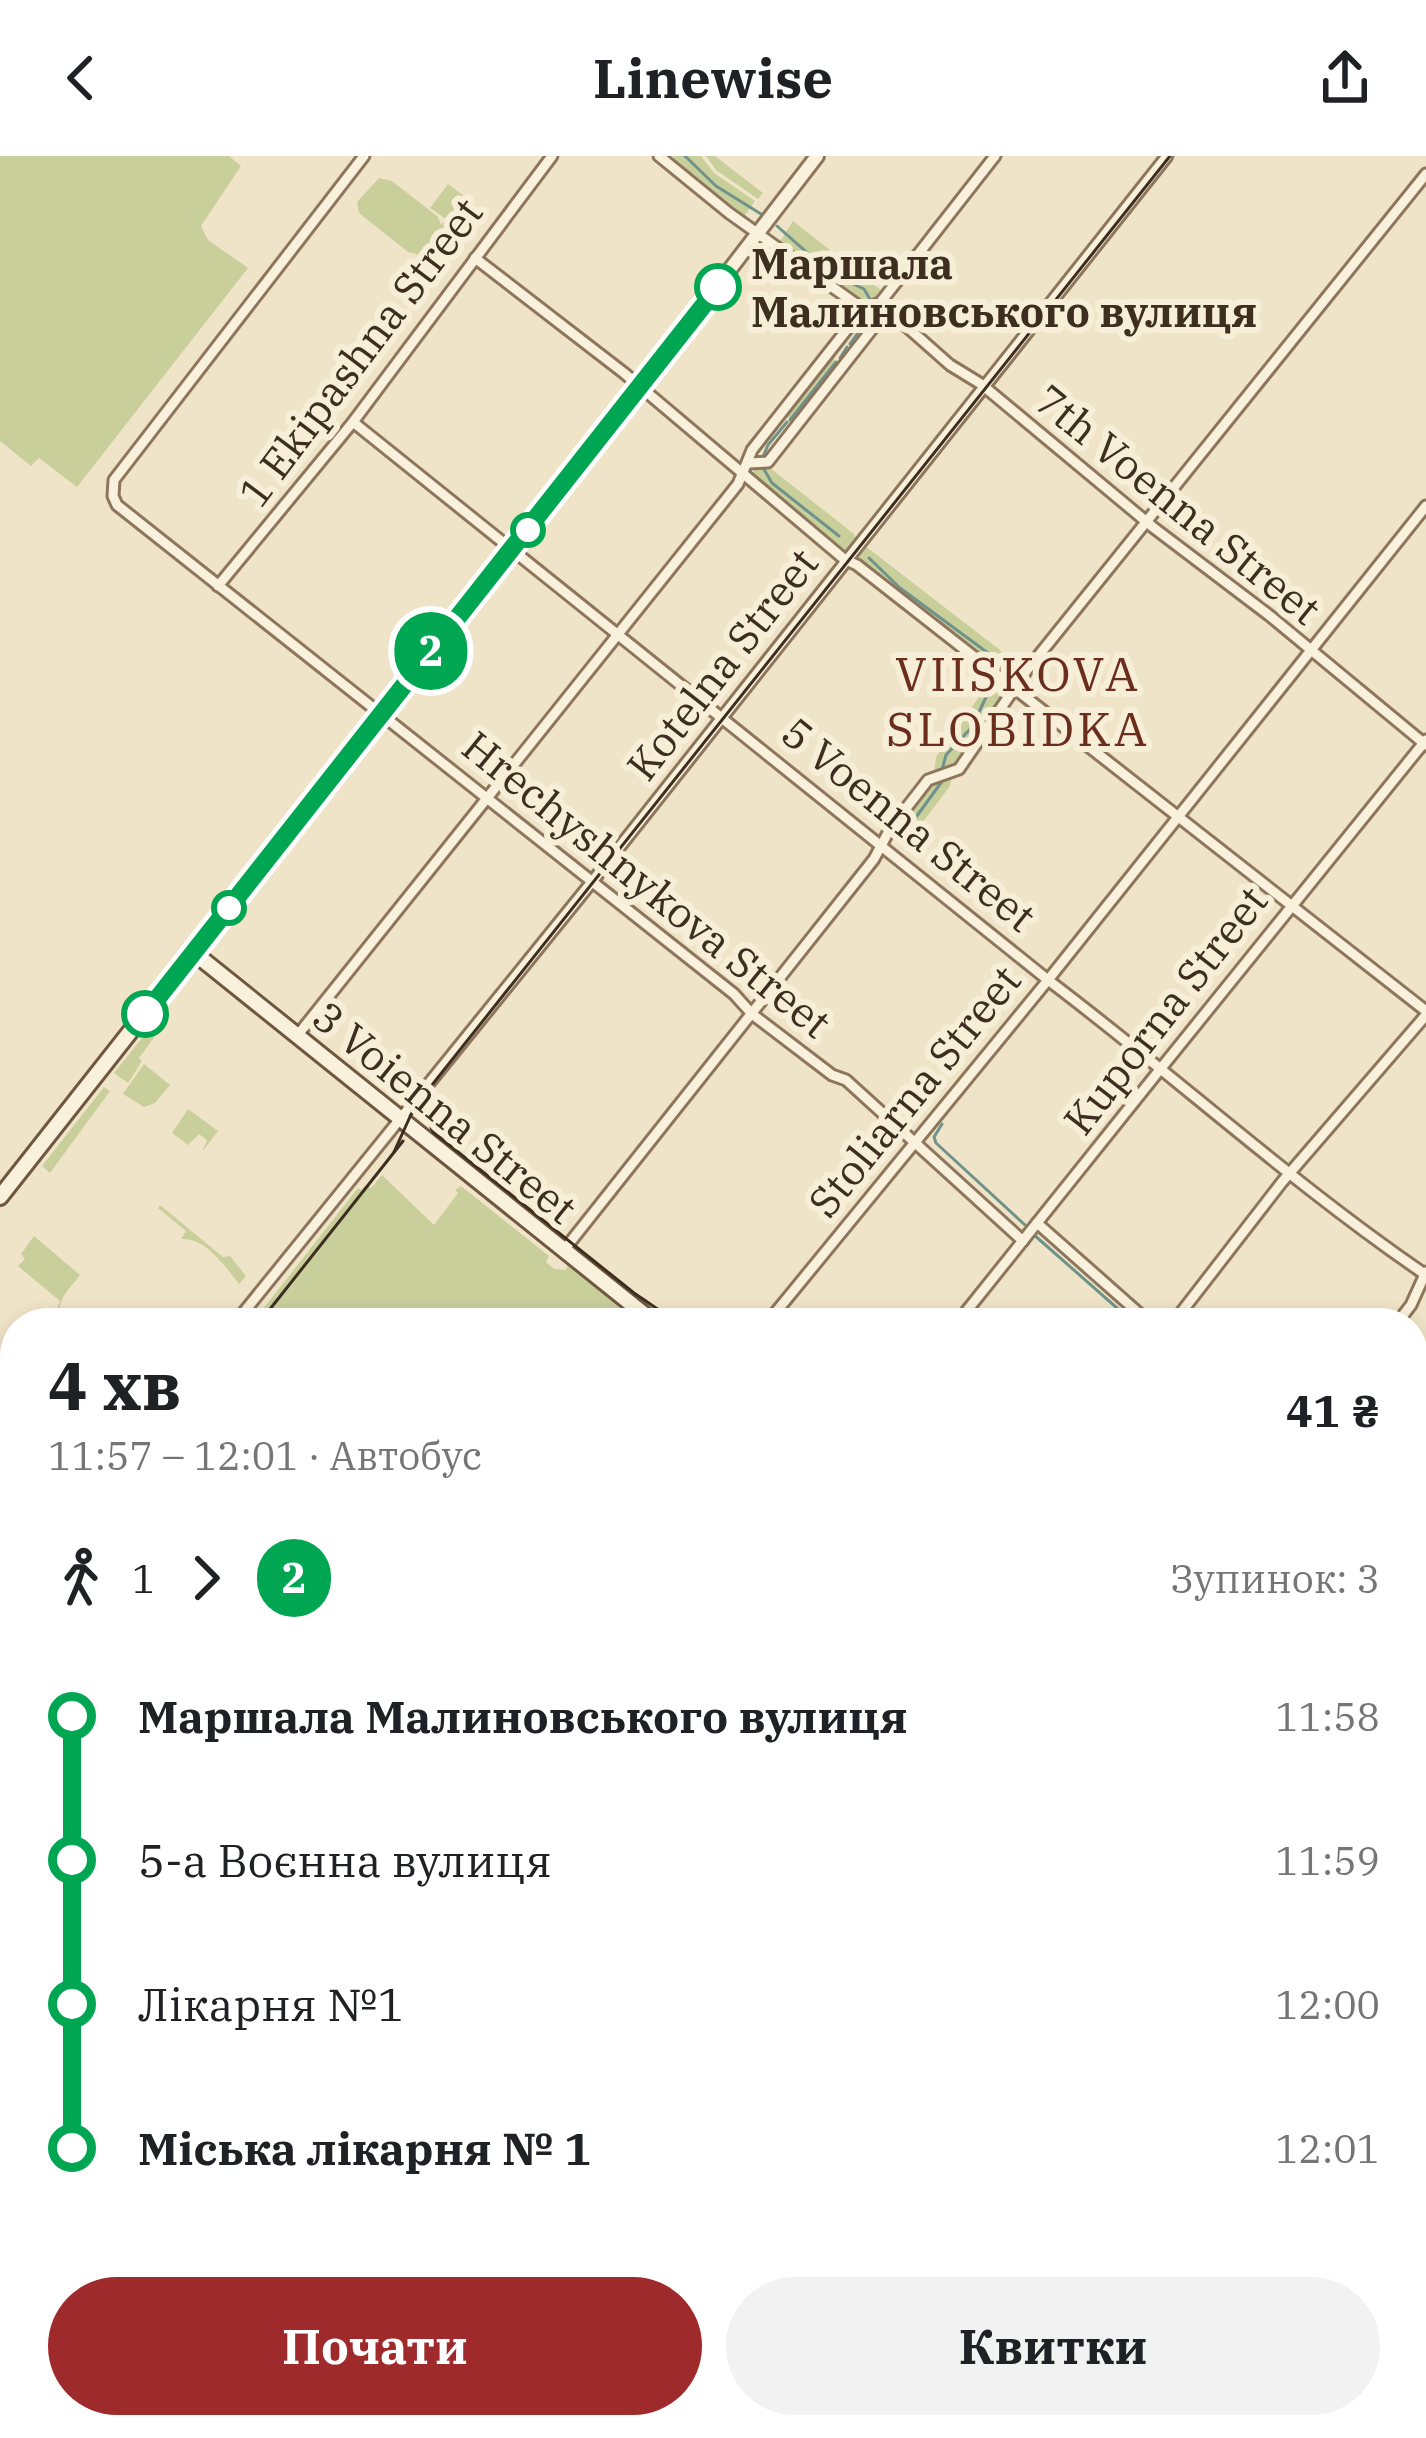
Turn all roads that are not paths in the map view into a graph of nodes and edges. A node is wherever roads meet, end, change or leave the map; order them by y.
1 (364, 156) edge
2 (552, 156) edge
3 (659, 156) edge
4 (817, 156) edge
5 (994, 156) edge
6 (1167, 156) edge
7 (1426, 174) edge
8 (760, 233) junction
9 (475, 258) junction
10 (884, 307) junction
11 (863, 309) junction
12 (640, 386) junction
13 (982, 386) junction
14 (353, 422) junction
15 (748, 463) junction
16 (741, 475) junction
17 (1426, 506) edge
18 (1146, 521) junction
19 (512, 550) junction
20 (847, 560) junction
21 (218, 586) junction
22 (616, 635) junction
23 (1308, 650) junction
24 (1016, 686) junction
25 (382, 713) junction
26 (721, 719) junction
27 (1425, 742) edge
28 (485, 800) junction
29 (1178, 814) junction
30 (882, 846) junction
31 (591, 883) junction
32 (1291, 903) junction
33 (194, 952) junction
34 (1048, 980) junction
35 (1426, 1013) edge
36 (752, 1014) junction
37 (297, 1036) junction
38 (1164, 1068) junction
39 (402, 1117) junction
40 (914, 1145) junction
41 (1291, 1174) junction
42 (0, 1197) edge
43 (1036, 1223) junction
44 (1023, 1240) junction
45 (564, 1250) junction
46 (1425, 1274) edge
47 (247, 1308) edge
48 (636, 1308) edge
49 (779, 1308) edge
50 (969, 1308) edge
51 (1133, 1308) edge
52 (1185, 1308) edge
53 (1409, 1308) edge

1 - 21 street, Hrechyshnykova Street
2 - 9 street, 1 Ekipashna Street
3 - 8 street
4 - 8 street
5 - 10 street
6 - 13 street, Kotelna Street
7 - 18 street
8 - 11 street
8 - 12 street
9 - 12 street
9 - 14 street, 1 Ekipashna Street
10 - 11 street
10 - 13 street, 7th Voenna Street
10 - 15 street
11 - 15 street
12 - 16 street
12 - 19 street
13 - 18 street, 7th Voenna Street
13 - 20 street, Kotelna Street
14 - 19 street, 5 Voenna Street
14 - 21 street, 1 Ekipashna Street
15 - 16 street
16 - 20 street
16 - 22 street
17 - 23 street, Stoliarna Street
18 - 23 street, 7th Voenna Street
18 - 24 street
19 - 22 street, 5 Voenna Street
19 - 25 street
20 - 24 street
20 - 26 street, Kotelna Street
21 - 25 street, Hrechyshnykova Street
22 - 26 street, 5 Voenna Street
22 - 28 street
23 - 27 street, 7th Voenna Street
23 - 29 street, Stoliarna Street
24 - 29 street
24 - 30 street
25 - 28 street, Hrechyshnykova Street
25 - 33 street
26 - 30 street, 5 Voenna Street
26 - 31 street, Kotelna Street
27 - 32 street, Kuporna Street
28 - 31 street, Hrechyshnykova Street
28 - 37 street
29 - 32 street
29 - 34 street, Stoliarna Street
30 - 34 street, 5 Voenna Street
30 - 36 street
31 - 36 street, Hrechyshnykova Street
31 - 39 street, Kotelna Street
32 - 35 street
32 - 38 street, Kuporna Street
33 - 37 main road, 3 Voienna Street
33 - 42 main road
34 - 38 street, 5 Voenna Street
34 - 40 street, Stoliarna Street
35 - 41 street
36 - 40 street, Hrechyshnykova Street
36 - 45 street
37 - 39 main road, 3 Voienna Street
38 - 41 street, 5 Voenna Street
38 - 43 street, Kuporna Street
39 - 45 main road, 3 Voienna Street
39 - 47 street, Kotelna Street
40 - 44 street, Hrechyshnykova Street
40 - 49 street, Stoliarna Street
41 - 46 street, 5 Voenna Street
41 - 52 street
43 - 44 street, Kuporna Street
43 - 51 street
44 - 50 street, Kuporna Street
45 - 48 main road, 3 Voienna Street
46 - 53 street

